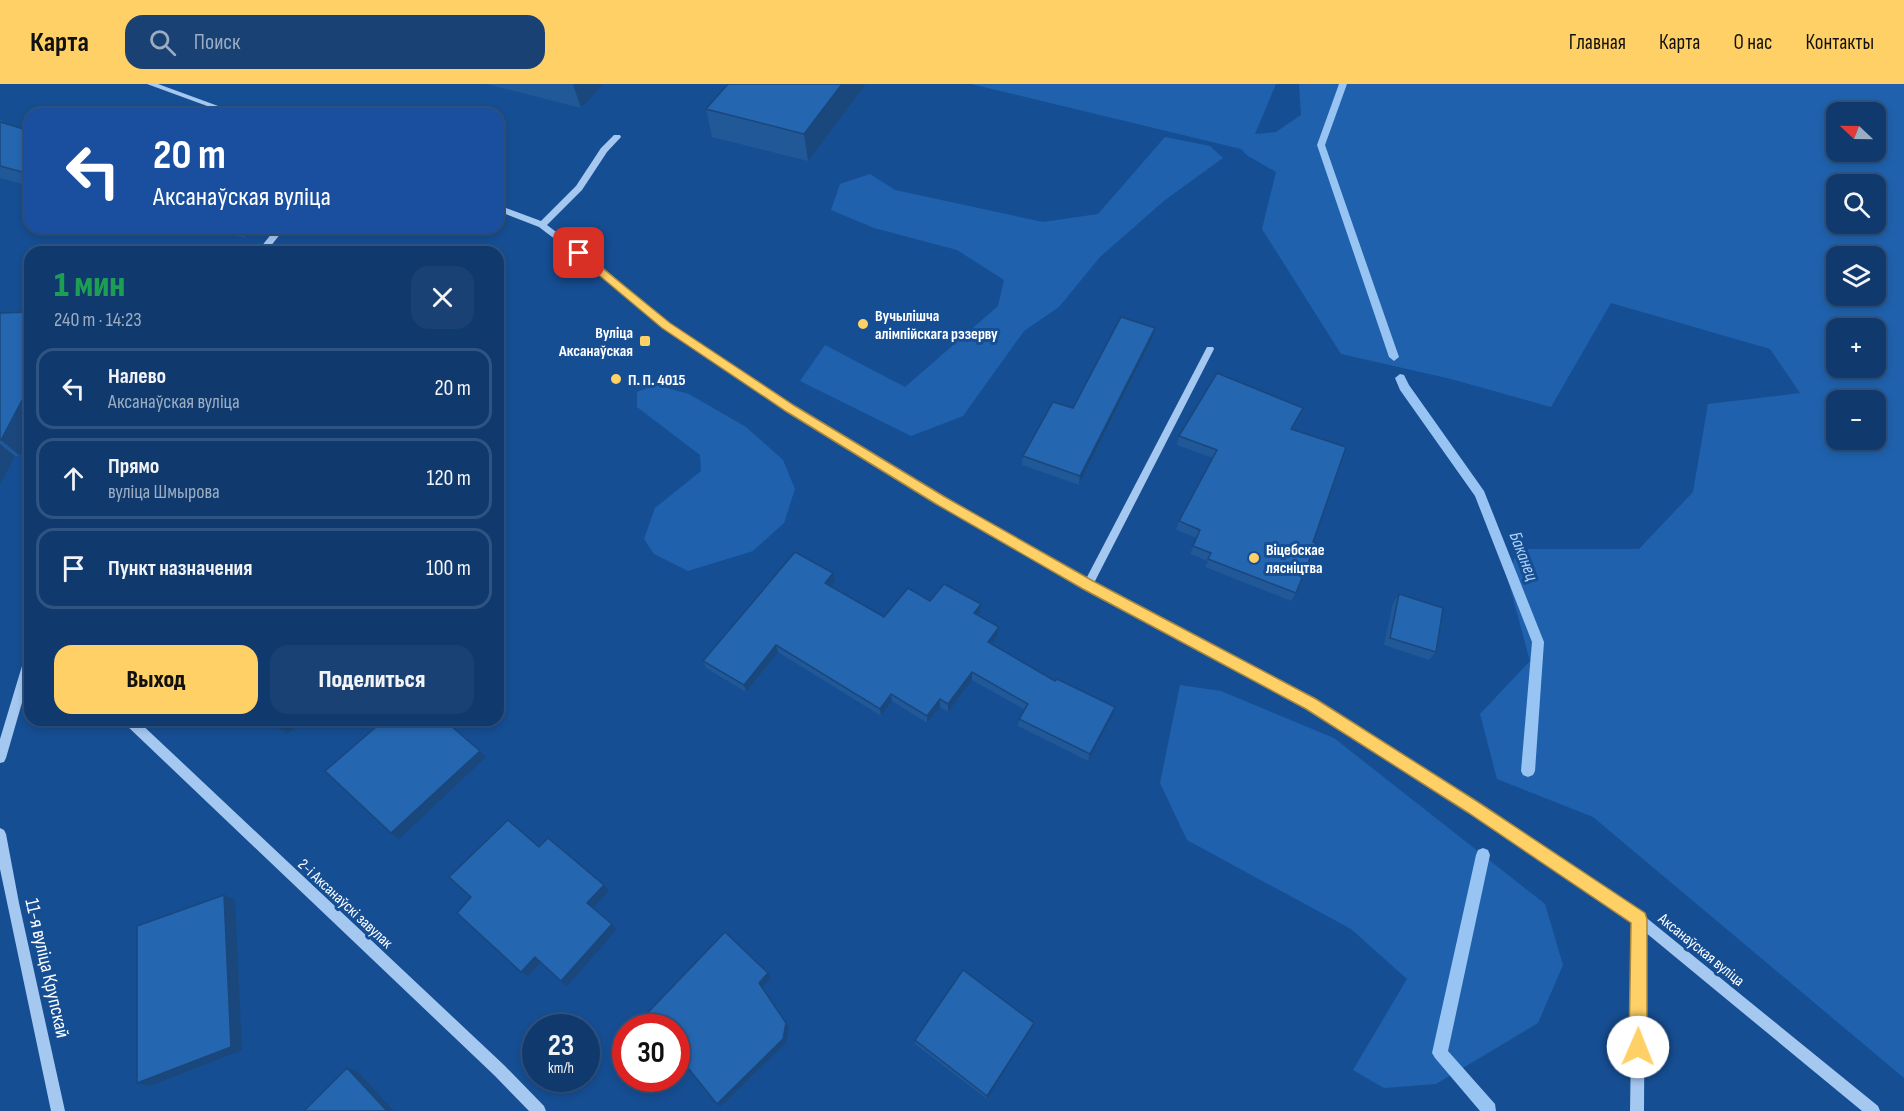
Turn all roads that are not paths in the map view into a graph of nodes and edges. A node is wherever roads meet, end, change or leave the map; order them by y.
1 (151, 84) edge
2 (219, 108) edge
3 (617, 137) dead end
4 (504, 210) edge
5 (542, 225) junction
6 (276, 234) edge
7 (266, 246) edge
8 (1210, 349) dead end
9 (1088, 585) junction
10 (24, 679) edge
11 (135, 726) edge
12 (0, 758) edge
13 (0, 834) edge
14 (1639, 919) junction
15 (58, 1111) edge
16 (539, 1111) edge
17 (1637, 1111) edge
18 (1873, 1111) edge

1 - 2 street
3 - 5 street
4 - 5 street, Аксанаўская вуліца
5 - 9 street, Аксанаўская вуліца
6 - 7 street
8 - 9 street
9 - 14 street, Аксанаўская вуліца
10 - 12 street
11 - 16 street, 2-і Аксанаўскі завулак
13 - 15 street, 11-я вуліца Крупскай
14 - 17 street
14 - 18 street, Аксанаўская вуліца

